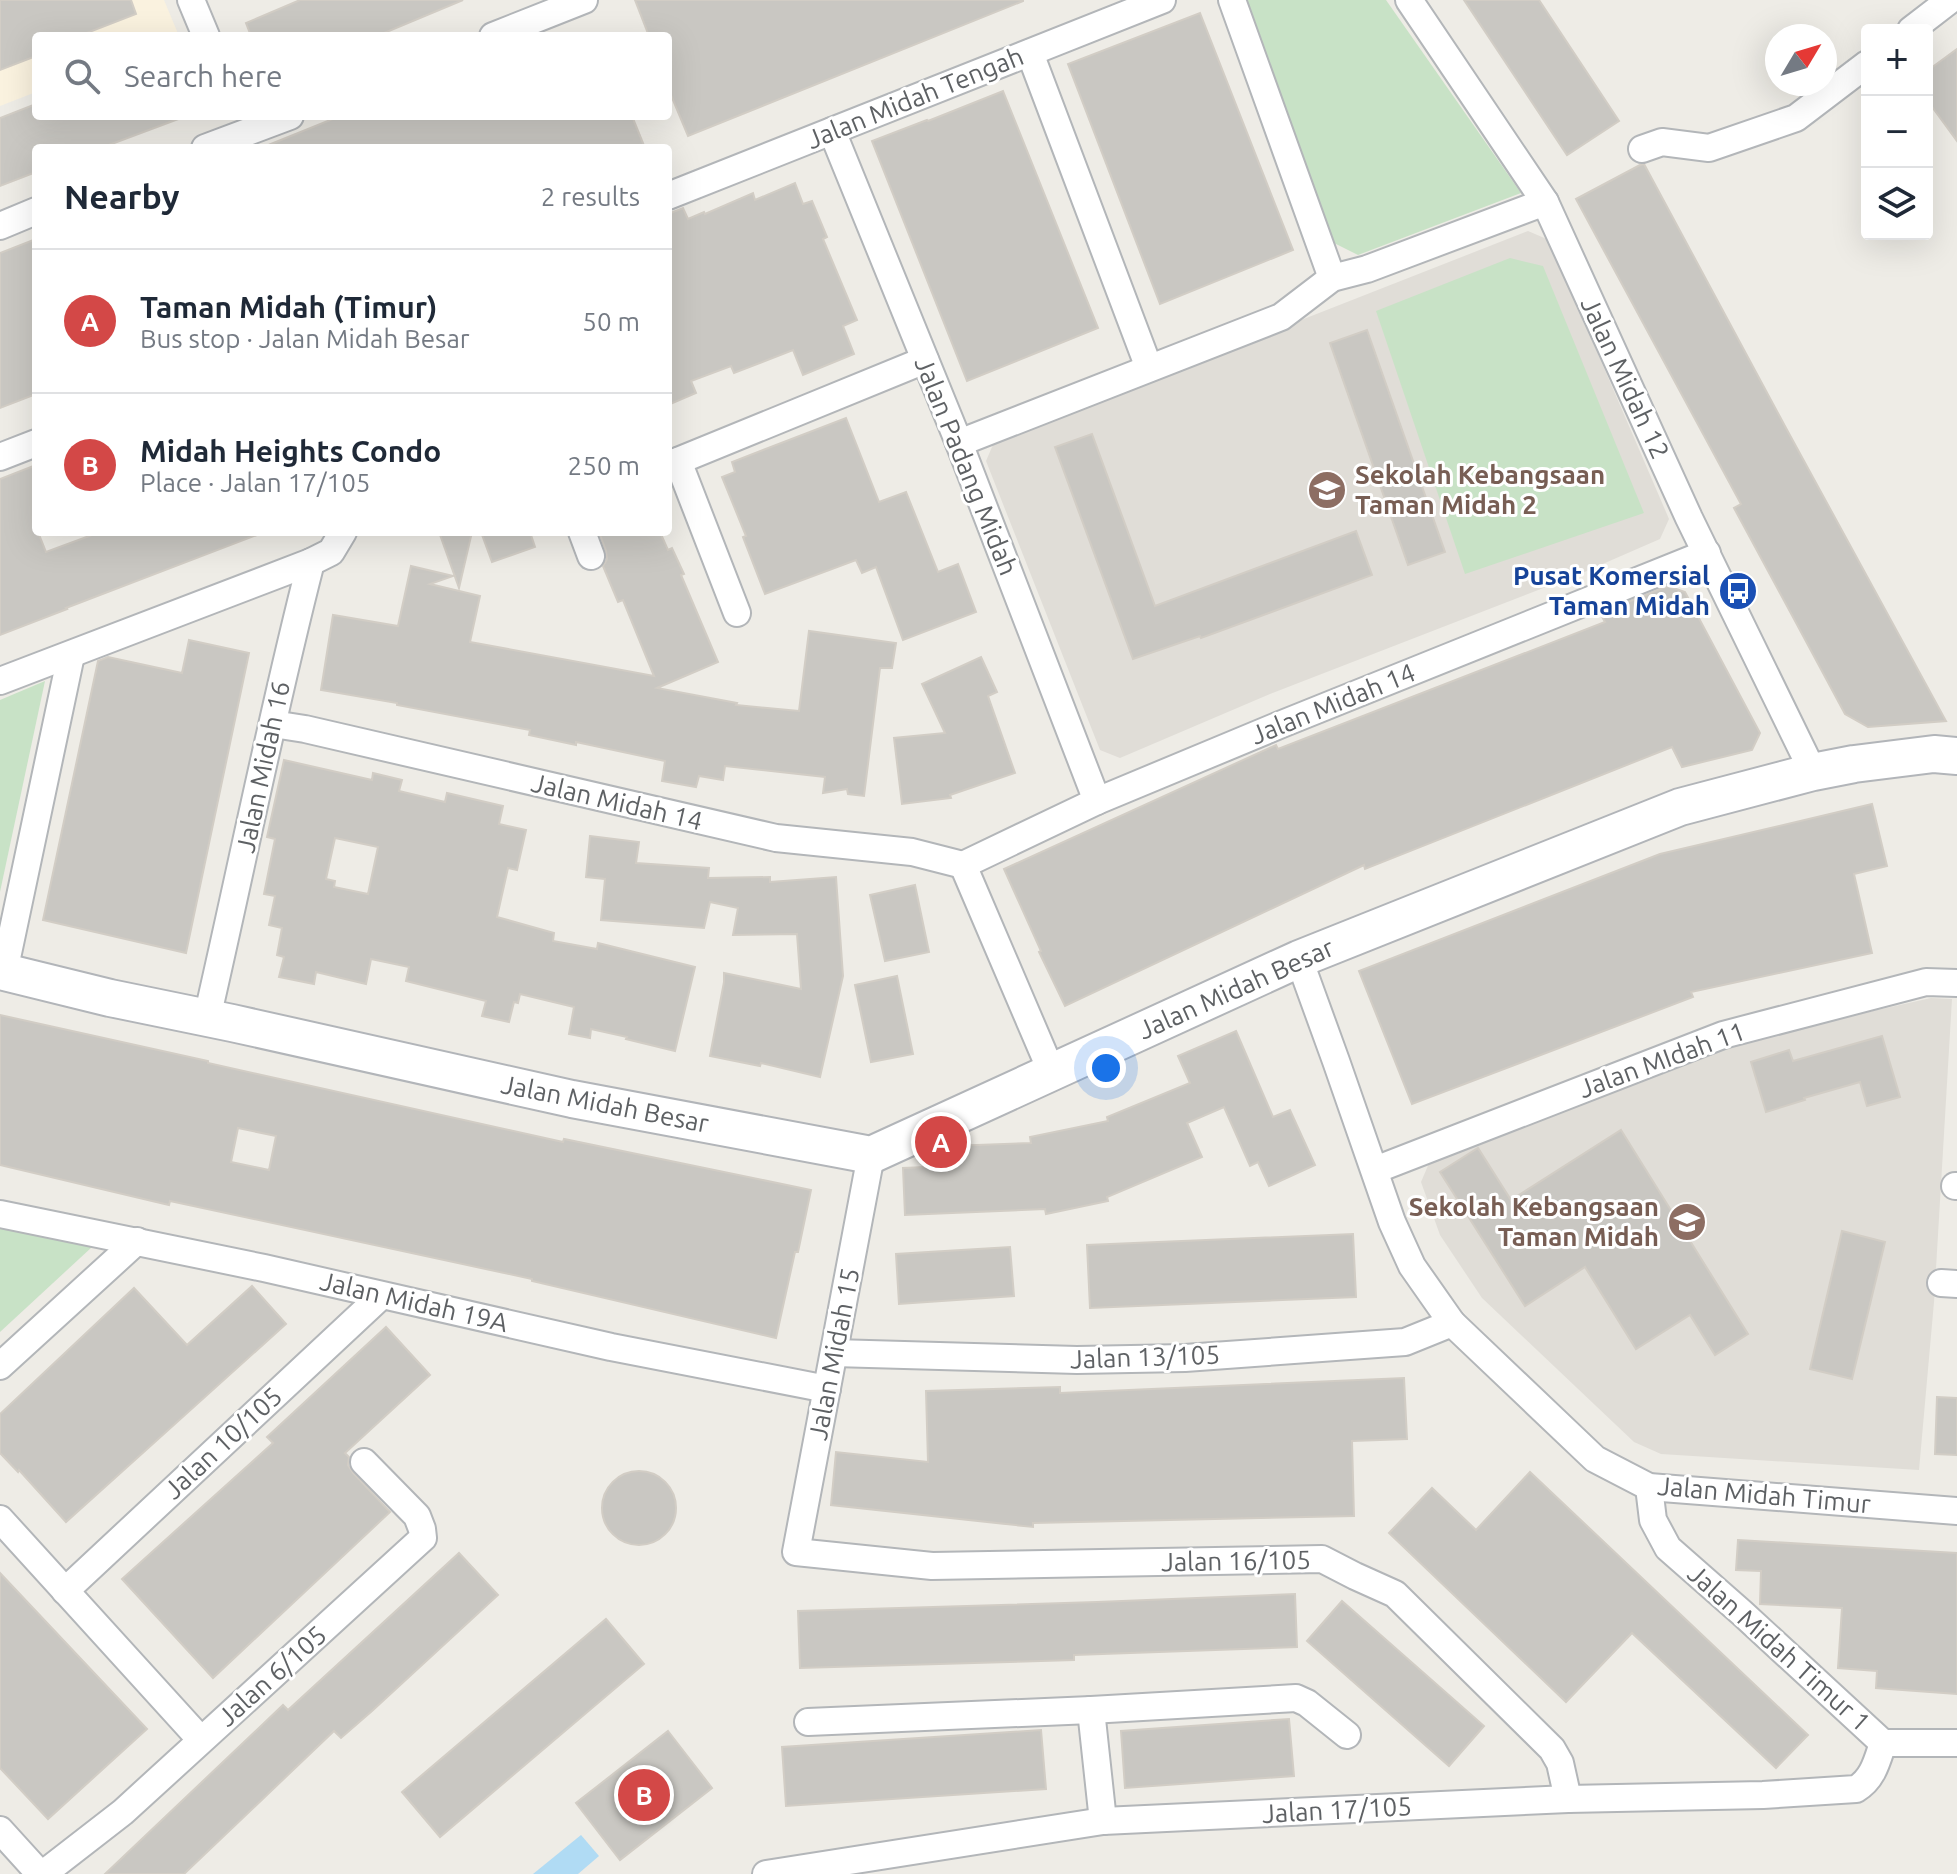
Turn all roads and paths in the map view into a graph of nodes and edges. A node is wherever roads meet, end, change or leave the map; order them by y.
1 (191, 0) edge
2 (584, 0) edge
3 (1162, 0) edge
4 (1232, 0) edge
5 (1409, 0) edge
6 (1950, 0) edge
7 (1919, 24) edge
8 (204, 32) edge
9 (503, 32) edge
10 (1030, 53) junction
11 (1861, 69) edge
12 (279, 120) edge
13 (832, 131) junction
14 (244, 133) edge
15 (215, 144) edge
16 (1642, 149) dead end
17 (672, 194) edge
18 (1545, 202) junction
19 (32, 213) edge
20 (0, 226) edge
21 (1332, 278) junction
22 (925, 360) junction
23 (1149, 368) junction
24 (959, 443) junction
25 (32, 445) edge
26 (0, 457) edge
27 (673, 463) edge
28 (341, 536) edge
29 (1707, 553) junction
30 (311, 562) junction
31 (737, 613) dead end
32 (71, 655) junction
33 (0, 681) edge
34 (273, 724) junction
35 (1957, 756) edge
36 (1813, 772) junction
37 (1097, 801) junction
38 (963, 865) junction
39 (1299, 959) junction
40 (2, 972) edge
41 (1957, 983) edge
42 (207, 1018) junction
43 (1052, 1073) junction
44 (871, 1155) junction
45 (1375, 1170) junction
46 (0, 1214) edge
47 (137, 1241) junction
48 (381, 1296) junction
49 (1452, 1323) junction
50 (834, 1353) junction
51 (0, 1366) edge
52 (827, 1389) junction
53 (364, 1462) dead end
54 (1649, 1487) junction
55 (1957, 1511) edge
56 (0, 1519) edge
57 (796, 1552) joint
58 (65, 1591) junction
59 (1091, 1710) junction
60 (808, 1722) dead end
61 (1347, 1735) dead end
62 (201, 1740) junction
63 (1883, 1743) junction
64 (1957, 1743) edge
65 (1568, 1799) junction
66 (1103, 1821) junction
67 (0, 1830) edge
68 (42, 1874) edge
69 (766, 1874) edge

1 - 8 street
2 - 9 street
3 - 10 street, Jalan Midah Tengah
4 - 21 street
5 - 18 street, Jalan Midah 12
6 - 7 street
10 - 13 street, Jalan Midah Tengah
10 - 23 street
11 - 16 street
12 - 14 street
13 - 17 street, Jalan Midah Tengah
13 - 22 street, Jalan Padang Midah
14 - 15 street
18 - 21 street
18 - 29 street, Jalan Midah 12
19 - 20 street
21 - 23 street
22 - 24 street, Jalan Padang Midah
22 - 27 street
23 - 24 street
24 - 37 street, Jalan Padang Midah
25 - 26 street
27 - 31 street
28 - 30 street
29 - 36 street, Jalan Midah 12
29 - 37 street, Jalan Midah 14
30 - 32 street
30 - 34 street, Jalan Midah 16
32 - 33 street
32 - 40 street
34 - 38 street, Jalan Midah 14
34 - 42 street, Jalan Midah 16
35 - 36 street, Jalan Midah Besar
36 - 39 street, Jalan Midah Besar
37 - 38 street, Jalan Midah 14
38 - 43 street
39 - 43 street, Jalan Midah Besar
39 - 45 street, Jalan Midah Timur
40 - 42 street, Jalan Midah Besar
41 - 45 street, Jalan MIdah 11
42 - 44 street, Jalan Midah Besar
43 - 44 street, Jalan Midah Besar
44 - 50 street, Jalan Midah 15
45 - 49 street, Jalan Midah Timur
46 - 47 street, Jalan Midah 19A
47 - 48 street, Jalan Midah 19A
47 - 51 street
48 - 52 street, Jalan Midah 19A
48 - 58 street, Jalan 10/105
49 - 50 street, Jalan 13/105
49 - 54 street, Jalan Midah Timur
50 - 52 street, Jalan Midah 15
52 - 57 street, Jalan Midah 15
53 - 62 street, Jalan 6/105
54 - 55 street, Jalan Midah Timur
54 - 63 street, Jalan Midah Timur 1
56 - 58 street
57 - 65 street, Jalan 16/105
58 - 62 street
59 - 60 street
59 - 61 street
59 - 66 street
62 - 68 street, Jalan 6/105
63 - 64 street, Jalan Midah Timur 1
63 - 65 street, Jalan 17/105
65 - 66 street, Jalan 17/105
66 - 69 street, Jalan 17/105
67 - 68 street

